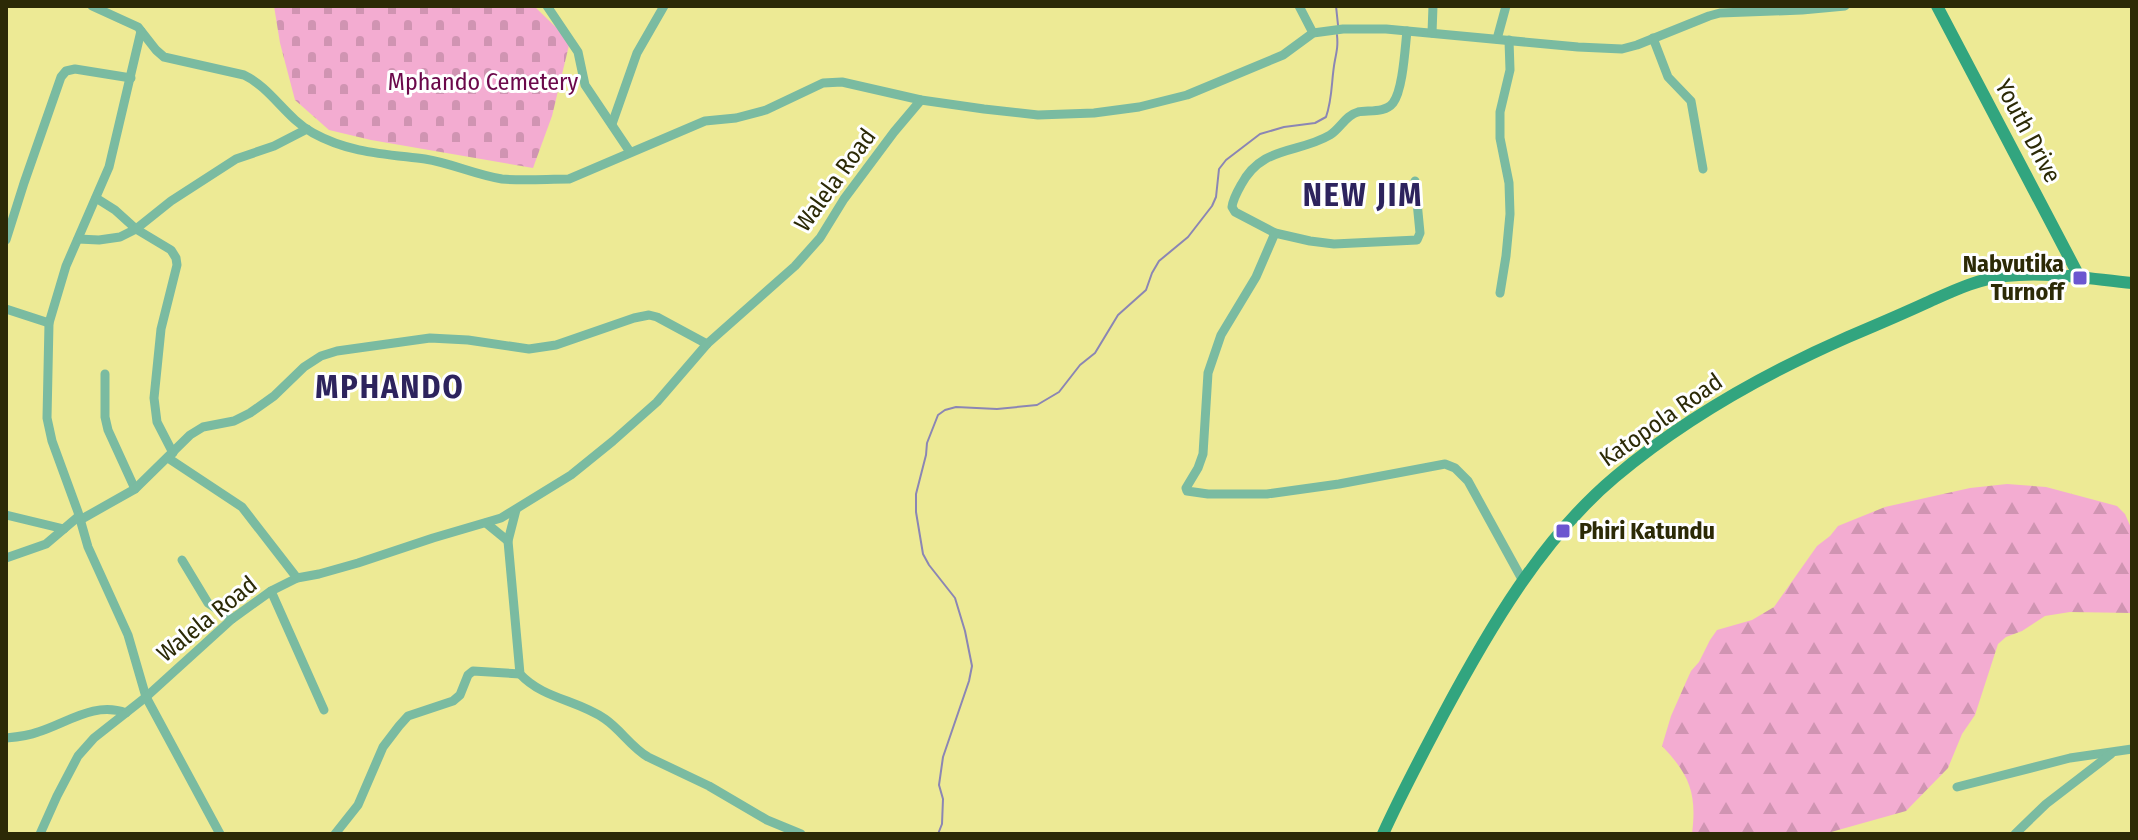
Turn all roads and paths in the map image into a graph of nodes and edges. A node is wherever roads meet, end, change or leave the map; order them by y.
1 (92, 6) edge
2 (547, 6) edge
3 (664, 6) edge
4 (1299, 6) edge
5 (1433, 6) edge
6 (1506, 6) edge
7 (1845, 6) edge
8 (1937, 6) edge
9 (1733, 9) edge
10 (141, 31) junction
11 (1407, 31) junction
12 (1313, 33) junction
13 (1432, 33) junction
14 (1653, 38) junction
15 (1497, 39) junction
16 (1509, 40) junction
17 (131, 78) junction
18 (921, 100) junction
19 (612, 124) junction
20 (307, 129) junction
21 (630, 152) junction
22 (1703, 169) dead end
23 (1415, 181) dead end
24 (96, 198) junction
25 (136, 229) junction
26 (1275, 233) junction
27 (78, 239) junction
28 (6, 240) edge
29 (2080, 278) junction
30 (2132, 283) edge
31 (1500, 293) dead end
32 (6, 309) edge
33 (49, 323) junction
34 (707, 344) junction
35 (105, 374) dead end
36 (170, 456) junction
37 (135, 489) junction
38 (516, 510) junction
39 (6, 515) edge
40 (80, 518) junction
41 (486, 523) junction
42 (64, 529) junction
43 (508, 541) junction
44 (6, 558) edge
45 (182, 560) dead end
46 (297, 578) junction
47 (1523, 581) junction
48 (271, 591) junction
49 (232, 619) junction
50 (520, 674) junction
51 (146, 697) junction
52 (324, 710) dead end
53 (126, 713) junction
54 (6, 738) edge
55 (2132, 749) edge
56 (2114, 751) junction
57 (1957, 787) dead end
58 (40, 834) edge
59 (220, 834) edge
60 (335, 834) edge
61 (801, 834) edge
62 (1383, 834) edge
63 (2015, 834) edge

1 - 10 street
2 - 19 street
3 - 19 street
4 - 12 street
5 - 13 street
6 - 15 street
7 - 9 street
8 - 29 street, Youth Drive
9 - 14 street
10 - 17 street
10 - 20 street
11 - 12 street
11 - 13 street
11 - 26 street
12 - 18 street
13 - 15 street
14 - 16 street
14 - 22 street
15 - 16 street
16 - 31 street
17 - 24 street
17 - 28 street
18 - 21 street
18 - 34 street, Walela Road
19 - 21 street
20 - 21 street
20 - 25 street
23 - 26 street
24 - 25 street
24 - 27 street
25 - 27 street
25 - 36 street
26 - 47 street
27 - 33 street
29 - 30 street, Katopola Road
29 - 47 street, Katopola Road
32 - 33 street
33 - 40 street
34 - 36 street
34 - 38 street, Walela Road
35 - 37 street
36 - 37 street
36 - 46 street
37 - 40 street
38 - 41 street, Walela Road
38 - 43 street
39 - 42 street
40 - 42 street
40 - 51 street
41 - 43 street
41 - 46 street, Walela Road
42 - 44 street
43 - 50 street
45 - 49 street
46 - 48 street, Walela Road
47 - 62 street, Katopola Road
48 - 49 street, Walela Road
48 - 52 street
49 - 51 street, Walela Road
50 - 60 street
50 - 61 street
51 - 53 street, Walela Road
51 - 59 street
53 - 54 street
53 - 58 street, Walela Road
55 - 56 street
56 - 57 street
56 - 63 street

